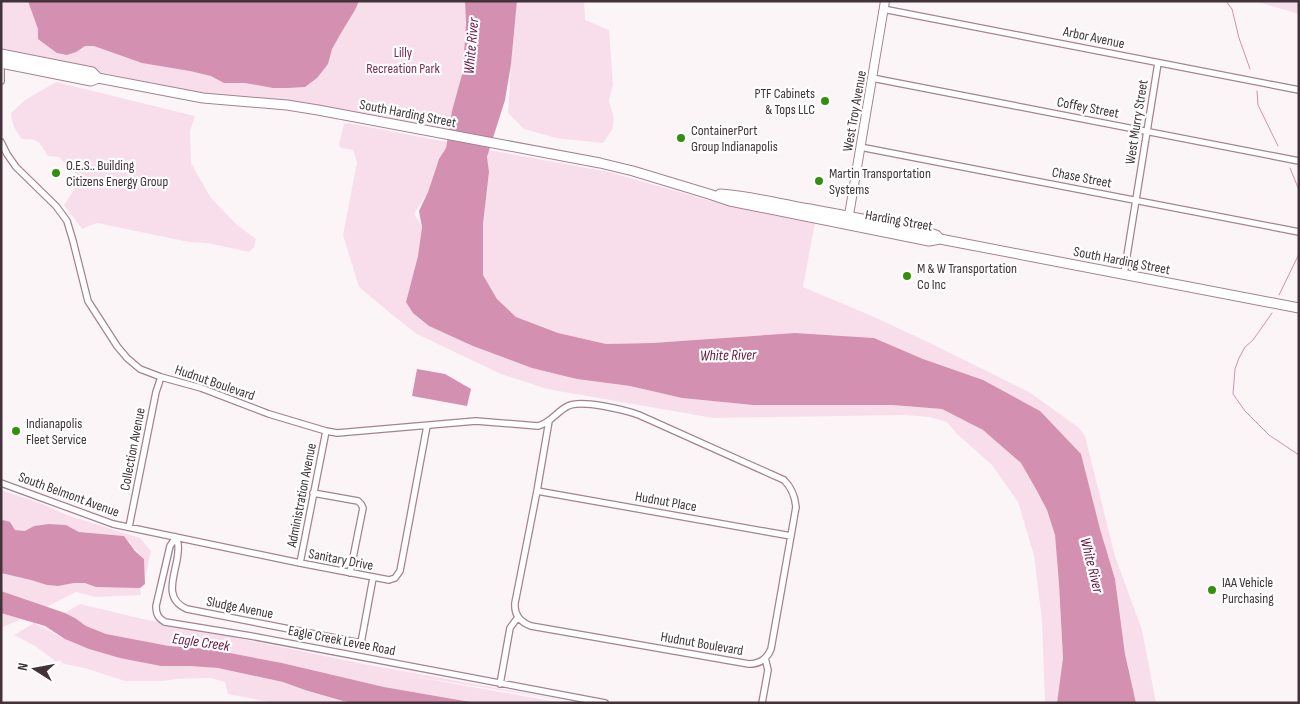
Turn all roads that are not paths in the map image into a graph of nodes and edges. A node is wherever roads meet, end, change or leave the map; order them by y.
1 (884, 5) edge
2 (1, 54) edge
3 (1, 63) edge
4 (1158, 63) junction
5 (1, 70) edge
6 (98, 78) junction
7 (872, 78) junction
8 (1, 81) edge
9 (1299, 90) edge
10 (1147, 132) junction
11 (1, 142) edge
12 (860, 147) junction
13 (1299, 161) edge
14 (709, 194) joint
15 (1136, 200) junction
16 (848, 220) junction
17 (1299, 232) edge
18 (940, 239) joint
19 (1124, 274) junction
20 (1299, 308) edge
21 (162, 377) junction
22 (549, 420) junction
23 (427, 426) junction
24 (326, 431) junction
25 (1, 483) edge
26 (537, 491) junction
27 (313, 493) junction
28 (129, 527) junction
29 (791, 536) junction
30 (176, 537) junction
31 (300, 563) junction
32 (350, 573) junction
33 (373, 578) junction
34 (518, 617) junction
35 (765, 658) junction
36 (500, 684) junction
37 (605, 703) edge
38 (762, 703) edge

1 - 4 street, Arbor Avenue
1 - 7 main road, West Troy Avenue
2 - 6 main road, South Harding Street
3 - 6 main road, South Harding Street
4 - 9 street, Arbor Avenue
4 - 10 street, West Murry Street
5 - 8 street
6 - 14 main road, South Harding Street
7 - 10 street, Coffey Street
7 - 12 main road, West Troy Avenue
10 - 13 street, Coffey Street
10 - 15 street, West Murry Street
11 - 21 street, Hudnut Boulevard
12 - 15 street, Chase Street
12 - 16 main road, West Troy Avenue
14 - 16 main road, Harding Street
15 - 17 street, Chase Street
15 - 19 street, West Murry Street
16 - 18 main road, Harding Street
18 - 19 main road, South Harding Street
19 - 20 main road, South Harding Street
21 - 24 street, Hudnut Boulevard
21 - 28 street, Collection Avenue
22 - 23 street, Hudnut Boulevard
22 - 26 street
22 - 29 street, Hudnut Boulevard
23 - 24 street, Hudnut Boulevard
23 - 33 street, Sanitary Drive
24 - 27 street, Administration Avenue
25 - 28 street, South Belmont Avenue
26 - 29 street, Hudnut Place
26 - 34 street
27 - 31 street, Administration Avenue
27 - 32 street
28 - 30 street, Sanitary Drive
29 - 35 street, Hudnut Boulevard
30 - 31 street, Sanitary Drive
30 - 33 street, Sludge Avenue
30 - 36 street, Eagle Creek Levee Road
31 - 32 street, Sanitary Drive
32 - 33 street, Sanitary Drive
34 - 35 street, Hudnut Boulevard
34 - 36 street
35 - 38 street
36 - 37 street, Eagle Creek Levee Road

